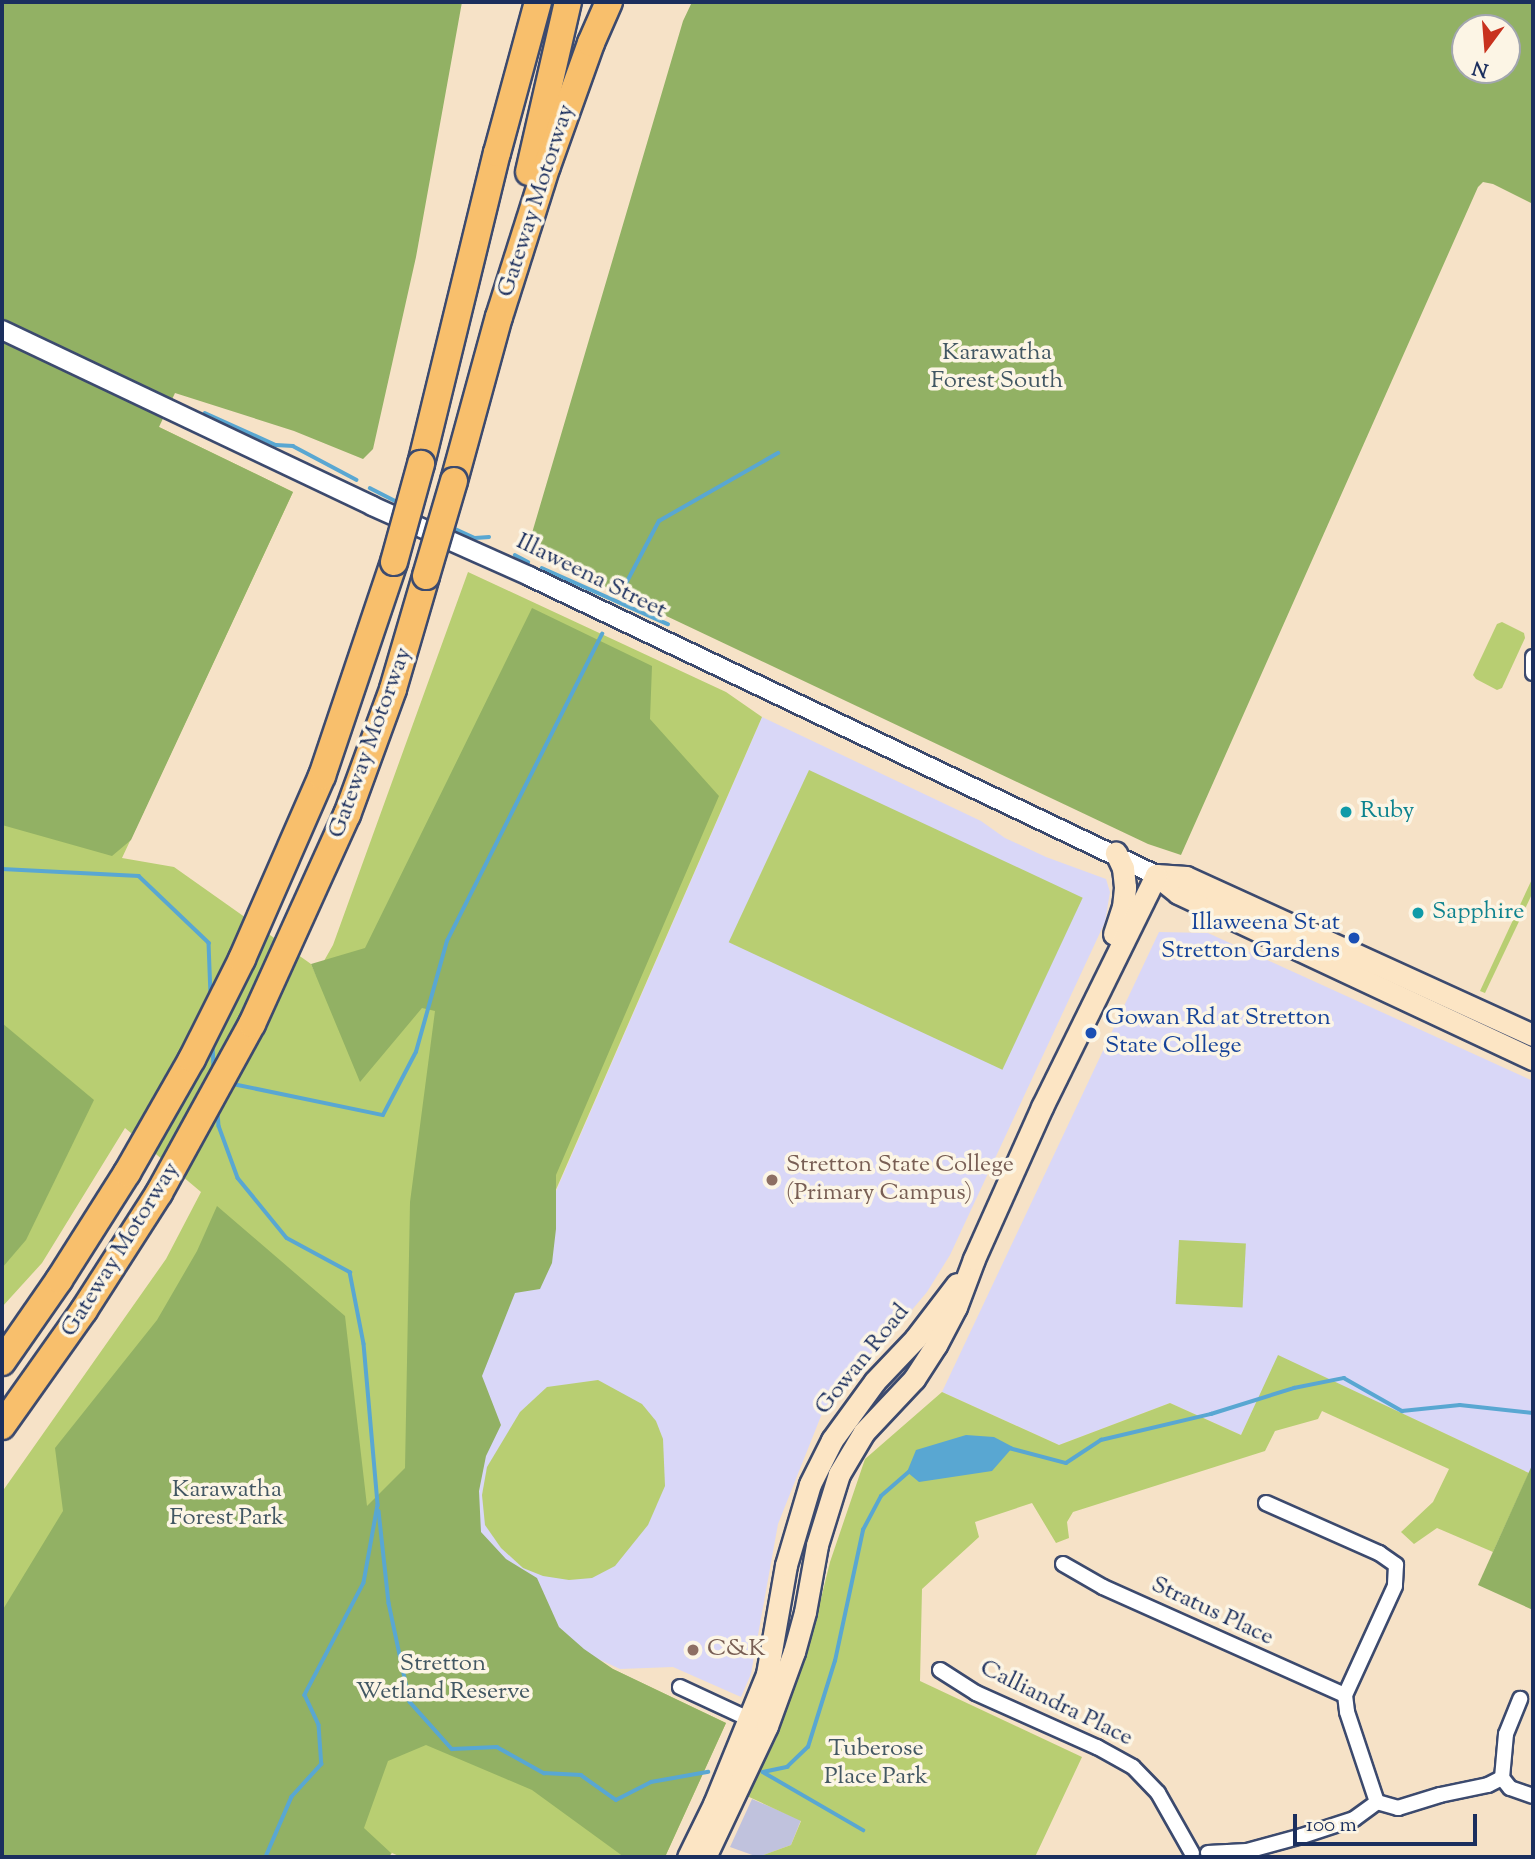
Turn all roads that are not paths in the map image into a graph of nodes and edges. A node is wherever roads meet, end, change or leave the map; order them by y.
1 (525, 2) edge
2 (538, 2) edge
3 (568, 2) edge
4 (609, 2) edge
5 (497, 153) junction
6 (499, 317) junction
7 (2, 330) edge
8 (1533, 657) edge
9 (1533, 673) edge
10 (1116, 853) junction
11 (1156, 875) junction
12 (1099, 990) junction
13 (1459, 1012) junction
14 (1533, 1035) edge
15 (1533, 1059) edge
16 (974, 1259) junction
17 (2, 1362) edge
18 (2, 1426) edge
19 (1266, 1503) dead end
20 (1063, 1564) dead end
21 (940, 1670) dead end
22 (680, 1688) dead end
23 (1345, 1695) junction
24 (1520, 1699) dead end
25 (749, 1719) junction
26 (1502, 1778) junction
27 (1533, 1796) edge
28 (1377, 1802) junction
29 (1243, 1854) edge
30 (1190, 1855) edge
31 (1211, 1855) edge
32 (688, 1857) edge
33 (705, 1857) edge

1 - 5 highway
2 - 5 highway, Gateway Motorway
3 - 6 highway
4 - 6 highway, Gateway Motorway
5 - 17 highway, Gateway Motorway, bridge
6 - 18 highway, Gateway Motorway, bridge
7 - 10 street, Illaweena Street
8 - 9 street
10 - 11 street, Illaweena Street
10 - 12 main road
11 - 12 main road, Gowan Road
11 - 13 main road, Illaweena Street
12 - 16 main road, Gowan Road
13 - 14 main road, Illaweena Street
13 - 15 main road, Illaweena Street
16 - 25 main road, Gowan Road
16 - 33 main road, Gowan Road
19 - 23 street
20 - 23 street, Stratus Place
21 - 30 street, Calliandra Place
22 - 25 street
23 - 28 street
24 - 26 street
25 - 32 main road, Gowan Road
26 - 27 street
26 - 28 street
28 - 29 street
29 - 31 street
30 - 31 street

